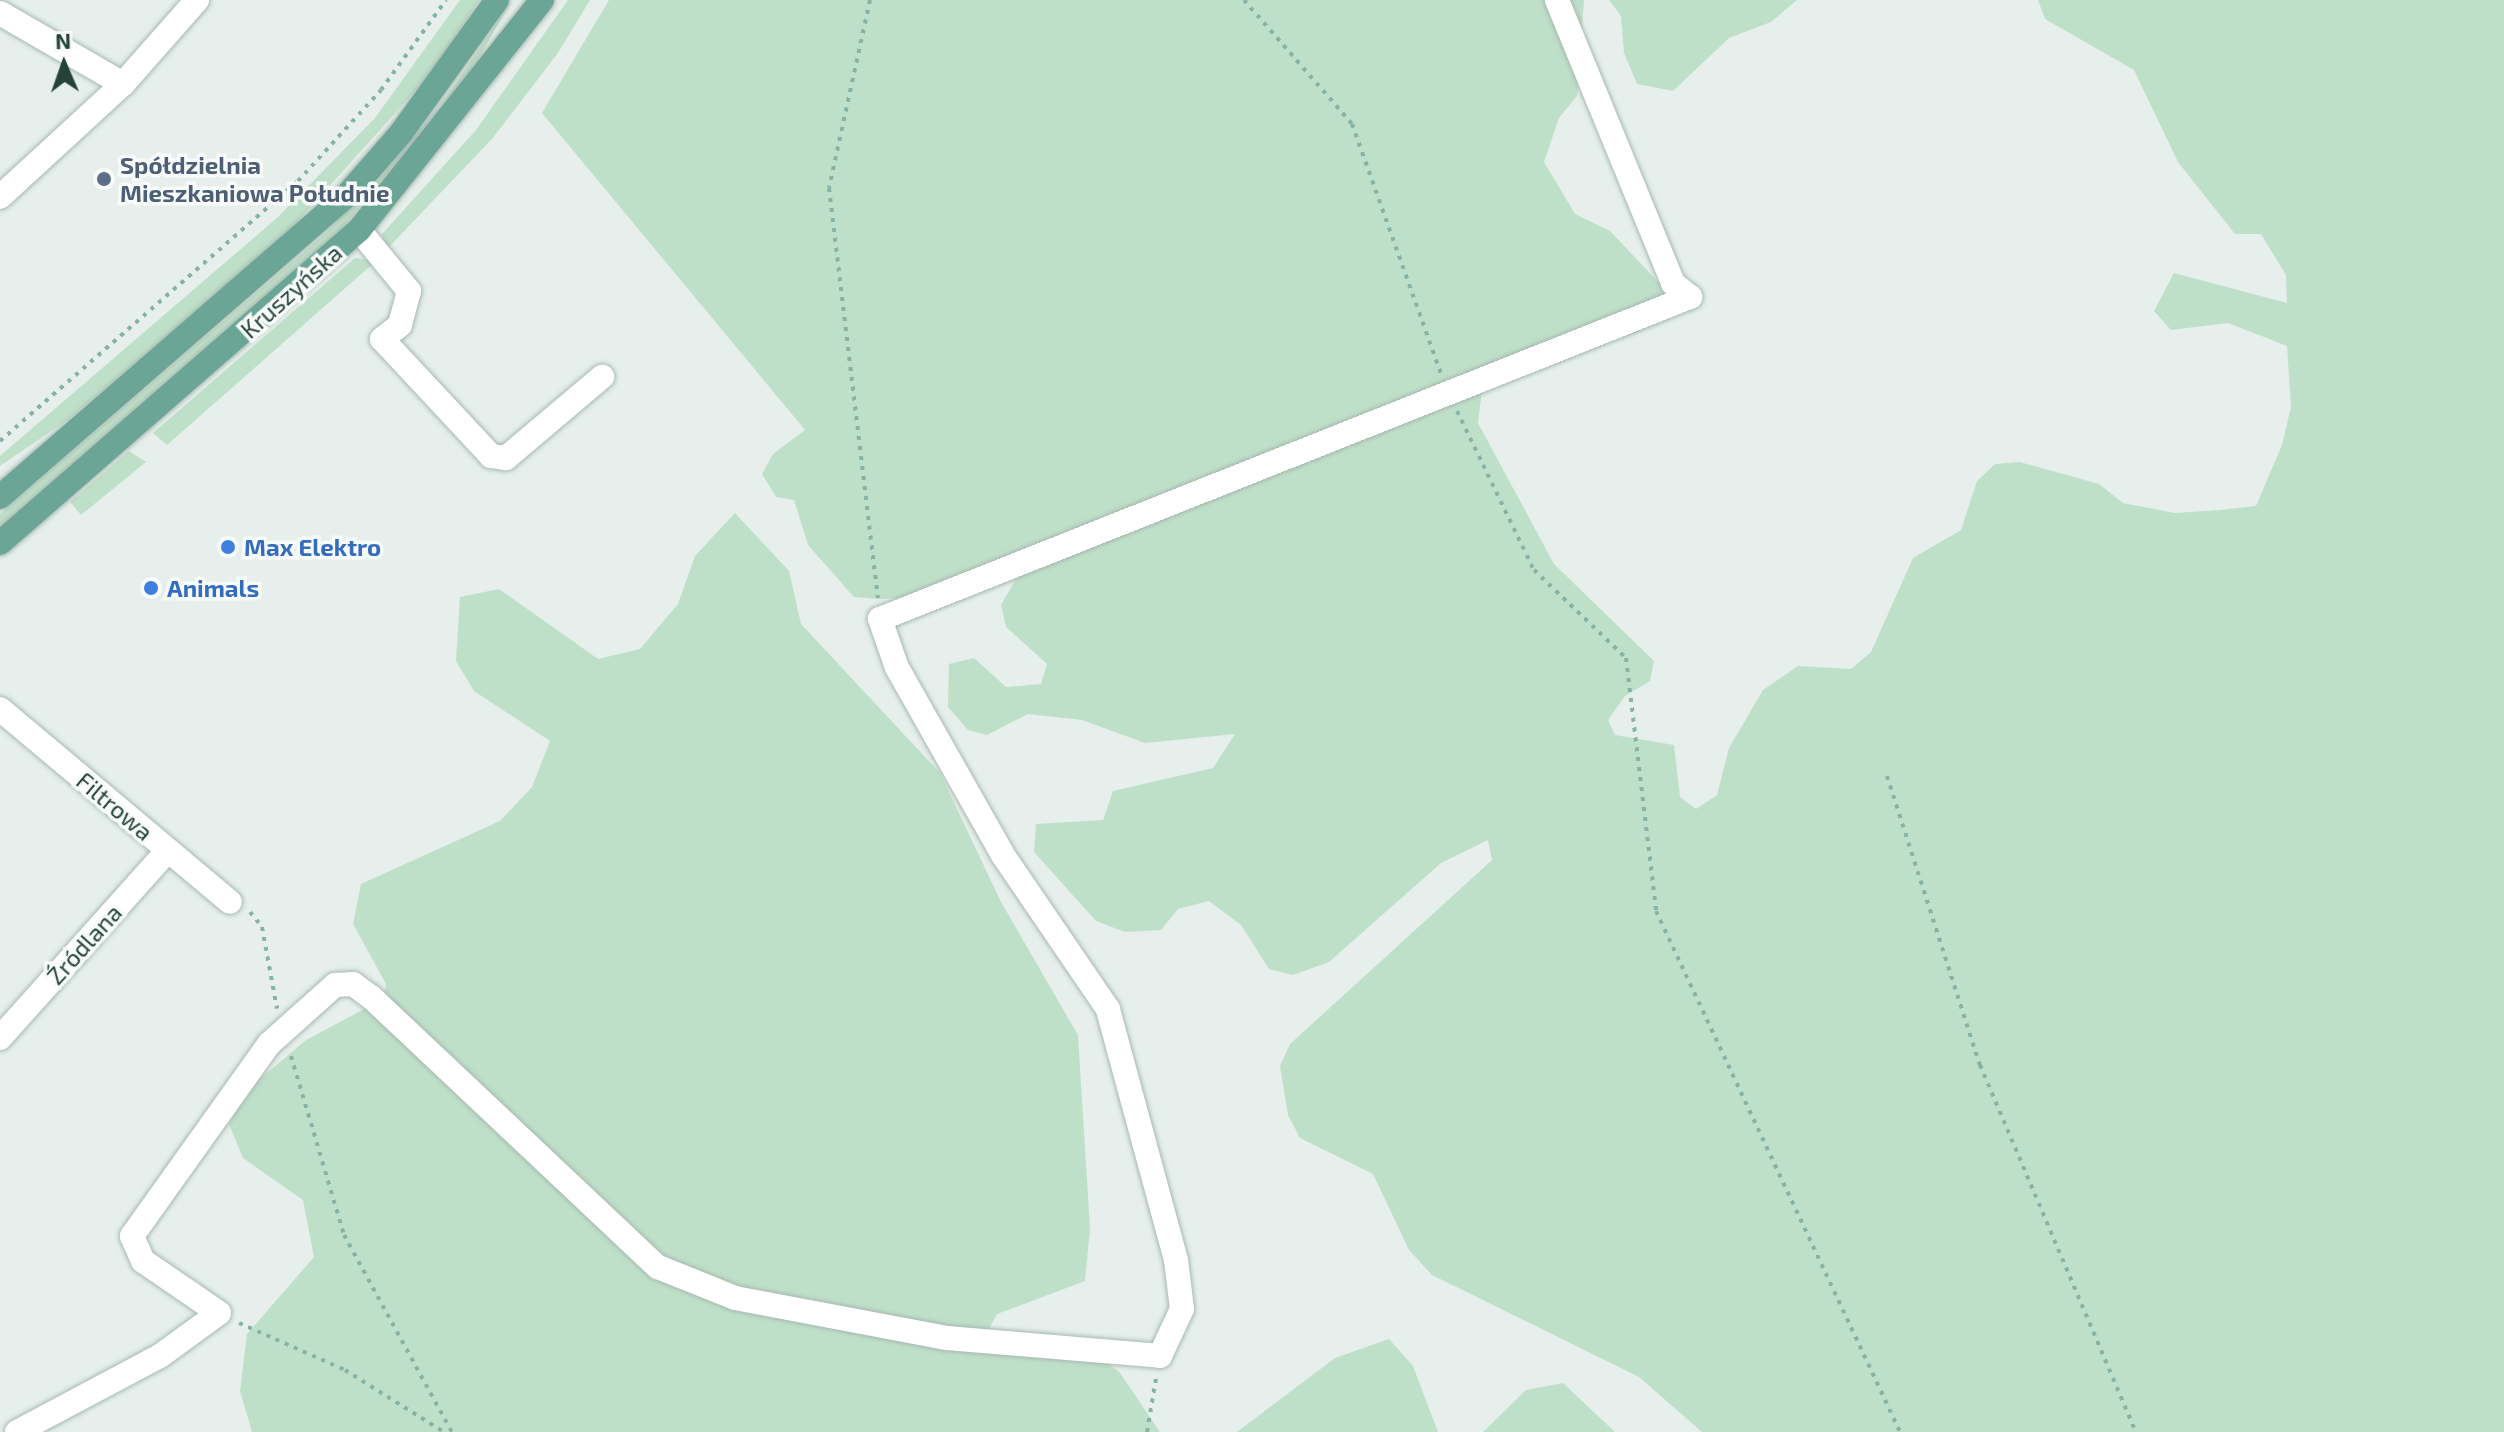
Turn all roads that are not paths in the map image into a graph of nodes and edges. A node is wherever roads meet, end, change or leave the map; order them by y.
1 (197, 0) edge
2 (497, 0) edge
3 (542, 0) edge
4 (1557, 0) edge
5 (0, 13) edge
6 (123, 84) junction
7 (0, 197) edge
8 (359, 230) junction
9 (602, 377) dead end
10 (0, 497) edge
11 (0, 543) edge
12 (4, 718) edge
13 (168, 850) junction
14 (230, 902) road end
15 (0, 1038) edge
16 (17, 1432) edge

1 - 6 street
2 - 10 main road, Kruszyńska
3 - 8 main road, Kruszyńska
4 - 16 street
5 - 6 street
6 - 7 street
8 - 9 street
8 - 11 main road, Kruszyńska
12 - 13 street, Filtrowa
13 - 14 street, Filtrowa
13 - 15 street, Źródlana

